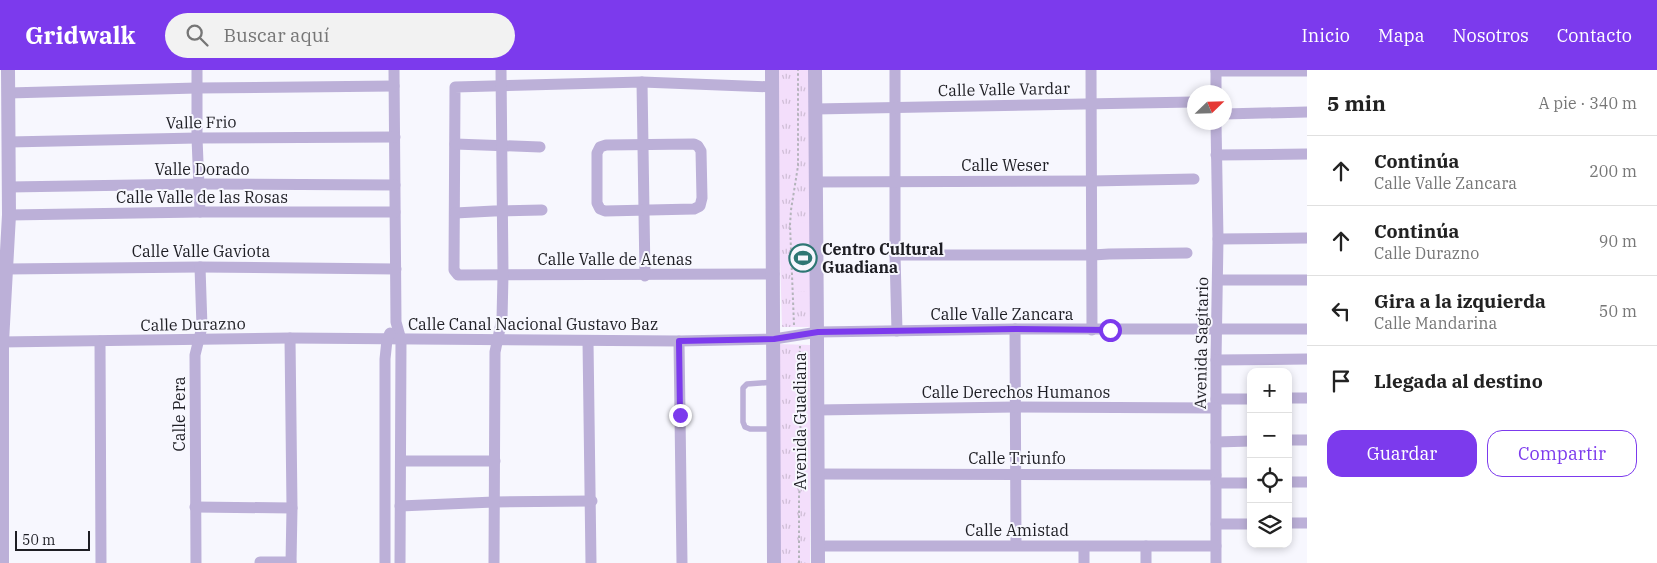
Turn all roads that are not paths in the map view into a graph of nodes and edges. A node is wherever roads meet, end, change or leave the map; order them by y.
1 (8, 70) edge
2 (197, 70) edge
3 (394, 70) edge
4 (501, 70) edge
5 (772, 70) edge
6 (815, 70) edge
7 (895, 70) edge
8 (1091, 70) edge
9 (1216, 70) edge
10 (1307, 71) edge
11 (642, 82) junction
12 (1216, 85) edge
13 (394, 86) junction
14 (501, 86) junction
15 (773, 86) junction
16 (197, 88) junction
17 (8, 93) junction
18 (1187, 102) edge
19 (1091, 104) junction
20 (895, 108) junction
21 (815, 109) junction
22 (1307, 112) edge
23 (1232, 114) edge
24 (1216, 130) edge
25 (394, 137) junction
26 (197, 138) junction
27 (8, 142) junction
28 (455, 144) junction
29 (501, 145) junction
30 (643, 145) junction
31 (540, 147) dead end
32 (1307, 154) edge
33 (1216, 155) junction
34 (1194, 179) dead end
35 (1092, 181) junction
36 (815, 182) junction
37 (895, 182) junction
38 (200, 184) junction
39 (395, 185) junction
40 (9, 188) junction
41 (502, 210) junction
42 (542, 210) dead end
43 (643, 211) junction
44 (200, 212) junction
45 (395, 212) junction
46 (455, 214) junction
47 (9, 215) junction
48 (1307, 238) edge
49 (1218, 239) junction
50 (1187, 253) dead end
51 (895, 255) junction
52 (1093, 255) junction
53 (200, 267) junction
54 (7, 269) junction
55 (396, 269) junction
56 (774, 274) junction
57 (503, 275) junction
58 (645, 276) junction
59 (1218, 280) junction
60 (1307, 280) edge
61 (396, 322) junction
62 (1015, 329) junction
63 (1307, 329) edge
64 (1092, 330) junction
65 (1217, 330) junction
66 (897, 331) junction
67 (818, 332) junction
68 (290, 338) junction
69 (774, 339) junction
70 (199, 340) junction
71 (386, 340) junction
72 (401, 340) junction
73 (498, 340) junction
74 (100, 341) junction
75 (588, 341) junction
76 (679, 341) junction
77 (1, 342) edge
78 (1307, 359) edge
79 (1216, 360) junction
80 (774, 382) junction
81 (1292, 398) edge
82 (1307, 398) edge
83 (1247, 399) edge
84 (1216, 403) junction
85 (1014, 407) junction
86 (817, 410) junction
87 (775, 428) junction
88 (1292, 440) edge
89 (1307, 440) edge
90 (1247, 441) edge
91 (1216, 442) junction
92 (401, 461) junction
93 (494, 461) junction
94 (817, 474) junction
95 (1014, 475) junction
96 (1216, 479) junction
97 (1247, 482) edge
98 (1292, 482) edge
99 (1307, 482) edge
100 (592, 500) junction
101 (494, 502) junction
102 (400, 506) junction
103 (196, 507) junction
104 (292, 508) junction
105 (1292, 523) edge
106 (1307, 523) edge
107 (1216, 524) junction
108 (1247, 524) edge
109 (818, 546) junction
110 (1016, 546) junction
111 (1146, 546) junction
112 (1216, 546) junction
113 (1084, 547) junction
114 (260, 562) edge
115 (291, 562) edge
116 (2, 563) edge
117 (101, 563) edge
118 (196, 563) edge
119 (385, 563) edge
120 (400, 563) edge
121 (494, 563) edge
122 (592, 563) edge
123 (682, 563) edge
124 (774, 563) edge
125 (818, 563) edge
126 (1084, 563) edge
127 (1146, 563) edge
128 (1216, 563) edge

1 - 17 street
2 - 16 street
3 - 13 street
4 - 14 street
5 - 15 street, Avenida Guadiana
6 - 21 street, Avenida Guadiana
7 - 20 street
8 - 19 street
9 - 10 street
9 - 12 street
11 - 14 street
11 - 15 street
11 - 30 street
13 - 16 street
13 - 25 street
14 - 28 street
14 - 29 street
15 - 56 street, Avenida Guadiana
16 - 17 street
16 - 26 street
17 - 27 street
18 - 19 street, Calle Valle Vardar
19 - 20 street, Calle Valle Vardar
19 - 35 street
20 - 21 street, Calle Valle Vardar
20 - 37 street
21 - 36 street, Avenida Guadiana
22 - 23 street
24 - 33 street, Avenida Sagitario
25 - 26 street, Valle Frio
25 - 39 street
26 - 27 street, Valle Frio
26 - 38 street
27 - 40 street
28 - 29 street
28 - 46 street
29 - 31 street
29 - 41 street
30 - 43 street
30 - 43 street
30 - 43 street
32 - 33 street
33 - 49 street, Avenida Sagitario
34 - 35 street, Calle Weser
35 - 37 street, Calle Weser
35 - 52 street
36 - 37 street, Calle Weser
36 - 67 street, Avenida Guadiana
37 - 51 street
38 - 39 street, Valle Dorado
38 - 40 street, Valle Dorado
38 - 44 street
39 - 45 street
40 - 47 street
41 - 42 street
41 - 46 street
41 - 57 street
43 - 58 street
44 - 45 street, Calle Valle de las Rosas
44 - 47 street, Calle Valle de las Rosas
45 - 55 street
46 - 57 street, Calle Valle de Atenas
47 - 54 street
48 - 49 street
49 - 59 street, Avenida Sagitario
50 - 52 street
51 - 52 street
51 - 66 street
52 - 64 street
53 - 54 street, Calle Valle Gaviota
53 - 55 street, Calle Valle Gaviota
53 - 70 street, Calle Pera
54 - 77 street
55 - 61 street
56 - 58 street, Calle Valle de Atenas
56 - 69 street, Avenida Guadiana
57 - 58 street, Calle Valle de Atenas
57 - 73 street
59 - 60 street
59 - 65 street, Avenida Sagitario
61 - 71 street
61 - 72 street
62 - 64 street, Calle Valle Zancara
62 - 66 street, Calle Valle Zancara
62 - 85 street
63 - 65 street, Calle Valle Zancara
64 - 65 street, Calle Valle Zancara
65 - 79 street, Avenida Sagitario
66 - 67 street, Calle Valle Zancara
67 - 69 street
67 - 86 street, Avenida Guadiana
68 - 70 street, Calle Durazno
68 - 71 street, Calle Durazno
68 - 104 street
69 - 76 street
69 - 80 street, Avenida Guadiana
70 - 74 street, Calle Durazno
70 - 103 street, Calle Pera
71 - 72 street, Calle Canal Nacional Gustavo Baz
71 - 119 street
72 - 73 street, Calle Canal Nacional Gustavo Baz
72 - 92 street
73 - 75 street, Calle Canal Nacional Gustavo Baz
73 - 93 street
74 - 77 street, Calle Durazno
74 - 117 street
75 - 76 street, Calle Canal Nacional Gustavo Baz
75 - 100 street
76 - 123 street
77 - 116 street
78 - 79 street
79 - 84 street, Avenida Sagitario
80 - 87 street, Avenida Guadiana
80 - 87 lane
81 - 82 street
83 - 84 street, Calle Derechos Humanos
84 - 85 street, Calle Derechos Humanos
84 - 91 street, Avenida Sagitario
85 - 86 street, Calle Derechos Humanos
85 - 95 street
86 - 94 street, Avenida Guadiana
87 - 124 street, Avenida Guadiana
88 - 89 street
90 - 91 street
91 - 96 street, Avenida Sagitario
92 - 93 street
92 - 102 street
93 - 101 street
94 - 95 street, Calle Triunfo
94 - 109 street, Avenida Guadiana
95 - 96 street, Calle Triunfo
95 - 110 street
96 - 97 street, Calle Triunfo
96 - 107 street, Avenida Sagitario
98 - 99 street
100 - 101 street
100 - 122 street
101 - 102 street
101 - 121 street
102 - 120 street
103 - 104 street
103 - 118 street, Calle Pera
104 - 115 street
105 - 106 street
107 - 108 street
107 - 112 street, Avenida Sagitario
109 - 110 street, Calle Amistad
109 - 125 street, Avenida Guadiana
110 - 113 street, Calle Amistad
111 - 112 street, Calle Amistad
111 - 113 street, Calle Amistad
111 - 127 street
112 - 128 street, Avenida Sagitario
113 - 126 street
114 - 115 street

